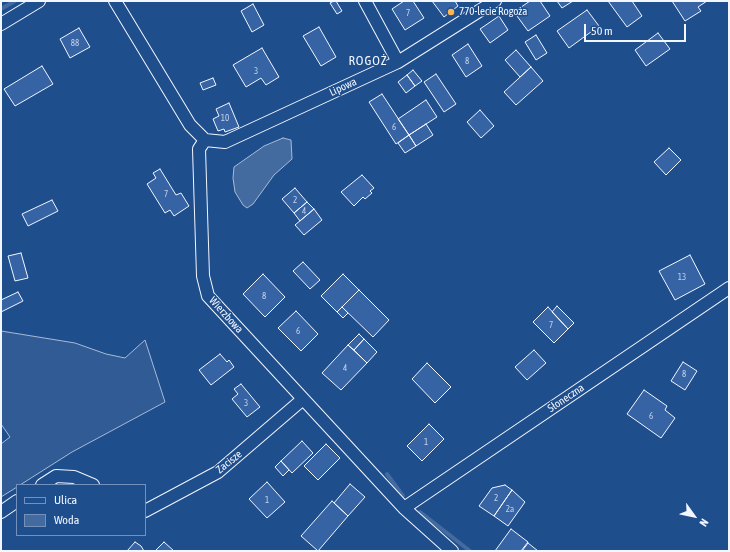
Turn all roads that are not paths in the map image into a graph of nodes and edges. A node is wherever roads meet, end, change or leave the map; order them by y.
1 (40, 1) edge
2 (115, 1) edge
3 (365, 1) edge
4 (495, 1) edge
5 (1, 24) edge
6 (398, 62) junction
7 (205, 140) junction
8 (729, 288) edge
9 (303, 399) junction
10 (44, 484) edge
11 (90, 484) edge
12 (16, 502) edge
13 (404, 508) junction
14 (146, 510) edge
15 (1, 512) edge
16 (452, 551) edge

1 - 5 street
2 - 7 street
3 - 6 street
4 - 6 street, Lipowa
6 - 7 street, Lipowa
7 - 9 street, Wierzbowa
8 - 13 street, Słoneczna
9 - 13 street, Wierzbowa
9 - 14 street, Zacisze
10 - 11 street
12 - 15 street
13 - 16 street, Wierzbowa

